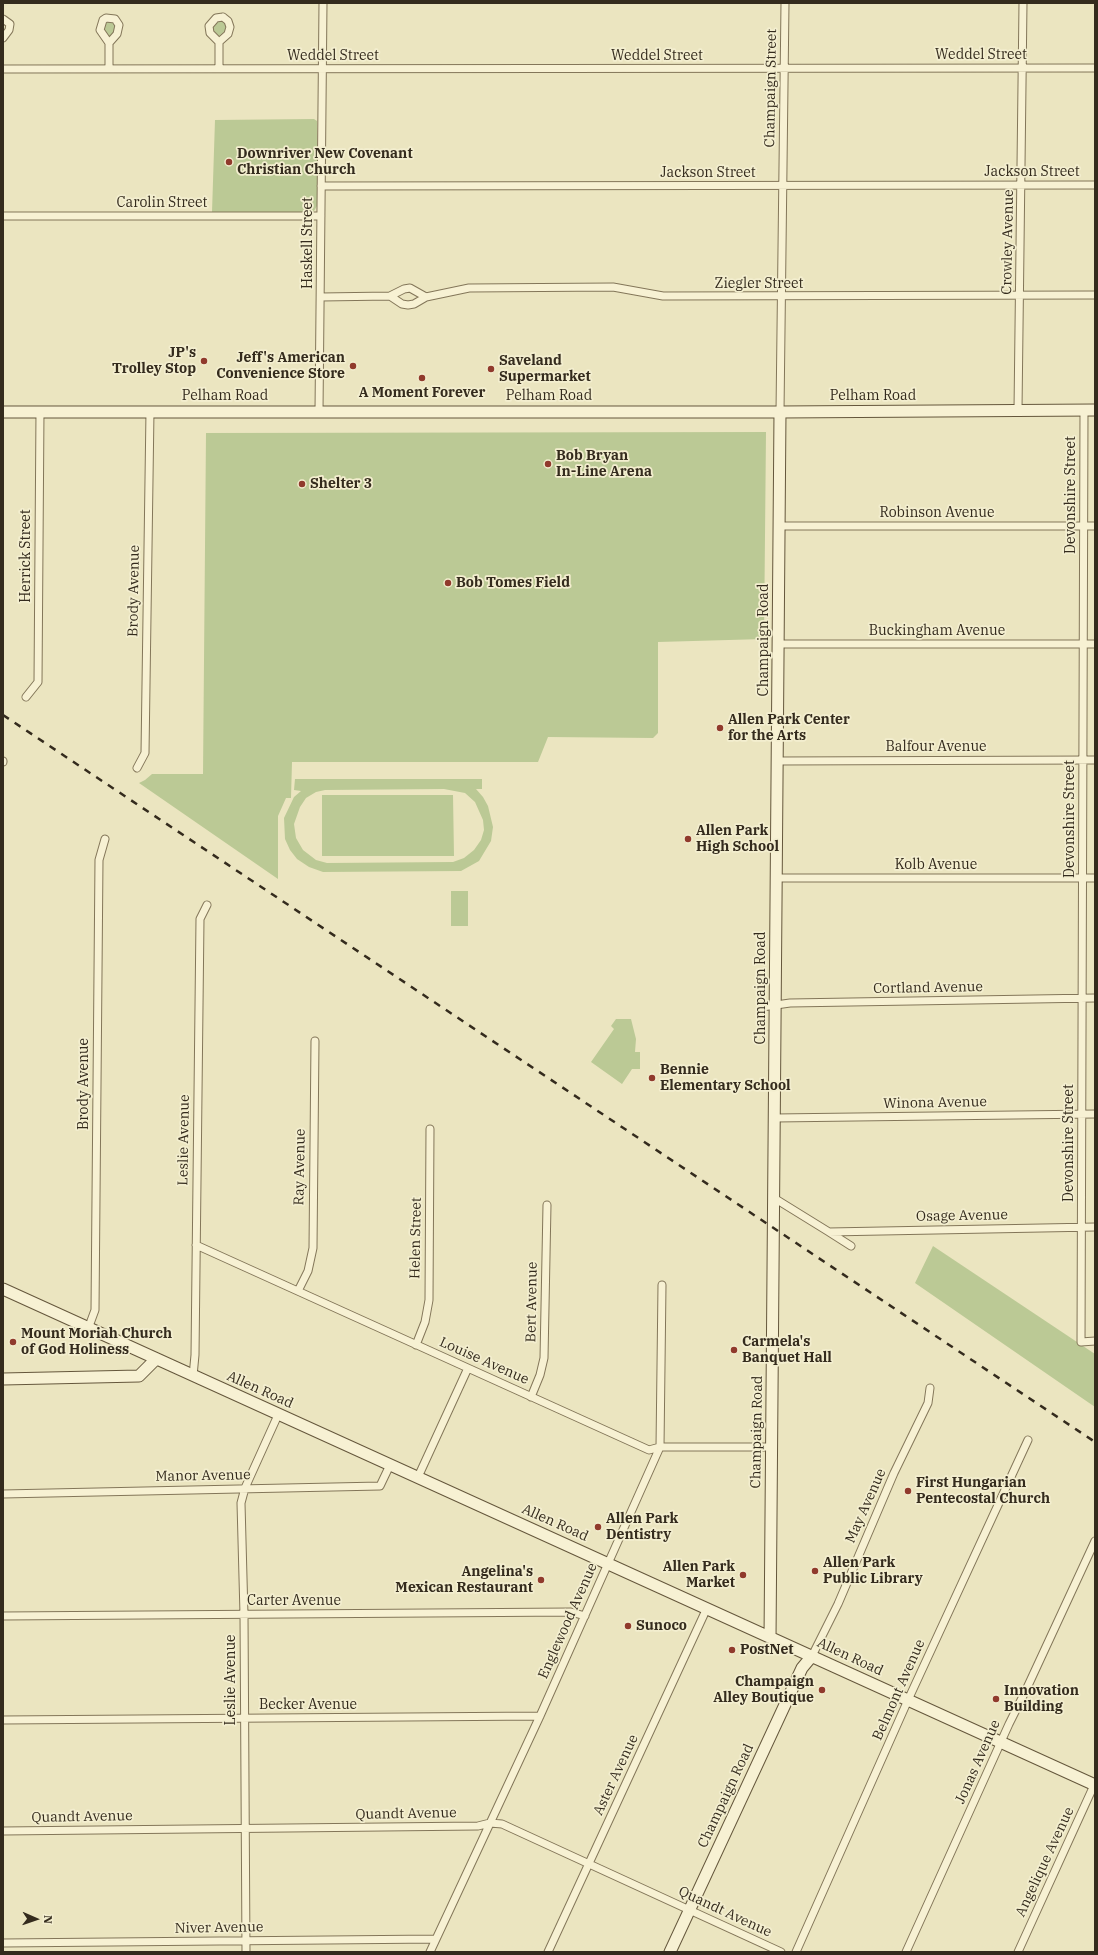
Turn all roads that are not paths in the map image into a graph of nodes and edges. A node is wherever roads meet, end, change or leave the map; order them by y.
1 (323, 3) edge
2 (785, 3) edge
3 (1023, 3) edge
4 (3, 19) edge
5 (3, 38) edge
6 (219, 42) dead end
7 (109, 43) dead end
8 (1022, 68) junction
9 (1095, 68) edge
10 (3, 69) edge
11 (109, 69) junction
12 (219, 69) junction
13 (322, 69) junction
14 (784, 69) junction
15 (1095, 185) edge
16 (321, 186) junction
17 (784, 186) junction
18 (1022, 186) junction
19 (3, 216) edge
20 (321, 216) junction
21 (390, 296) junction
22 (1020, 296) junction
23 (1095, 296) edge
24 (321, 297) junction
25 (426, 297) junction
26 (782, 297) junction
27 (1018, 410) junction
28 (1090, 410) edge
29 (40, 411) junction
30 (150, 411) junction
31 (319, 411) junction
32 (3, 412) edge
33 (780, 412) junction
34 (779, 526) junction
35 (1084, 526) junction
36 (1095, 526) edge
37 (779, 644) junction
38 (1083, 644) junction
39 (1095, 644) edge
40 (26, 697) dead end
41 (1083, 760) junction
42 (1095, 760) edge
43 (778, 761) junction
44 (136, 768) dead end
45 (105, 839) dead end
46 (777, 878) junction
47 (1083, 878) junction
48 (1095, 878) edge
49 (207, 905) dead end
50 (1095, 998) edge
51 (1082, 999) junction
52 (775, 1005) junction
53 (762, 1007) dead end
54 (314, 1041) dead end
55 (1082, 1114) junction
56 (1095, 1114) edge
57 (775, 1118) junction
58 (430, 1129) dead end
59 (774, 1198) junction
60 (547, 1205) dead end
61 (1095, 1227) edge
62 (1082, 1228) junction
63 (828, 1232) junction
64 (196, 1245) junction
65 (850, 1246) dead end
66 (662, 1285) dead end
67 (3, 1289) edge
68 (298, 1291) junction
69 (88, 1329) junction
70 (1095, 1341) edge
71 (416, 1345) junction
72 (156, 1359) junction
73 (468, 1368) junction
74 (193, 1376) junction
75 (3, 1379) edge
76 (930, 1388) dead end
77 (531, 1396) junction
78 (278, 1415) junction
79 (1028, 1440) dead end
80 (660, 1447) junction
81 (772, 1447) junction
82 (390, 1465) junction
83 (418, 1477) junction
84 (245, 1488) junction
85 (3, 1494) edge
86 (1095, 1541) edge
87 (608, 1564) junction
88 (707, 1608) junction
89 (244, 1615) junction
90 (3, 1616) edge
91 (585, 1616) junction
92 (770, 1637) junction
93 (812, 1656) junction
94 (908, 1700) junction
95 (540, 1716) junction
96 (244, 1718) junction
97 (3, 1720) edge
98 (1001, 1742) junction
99 (1095, 1784) edge
100 (490, 1822) junction
101 (245, 1828) junction
102 (3, 1831) edge
103 (589, 1864) junction
104 (689, 1910) junction
105 (436, 1939) junction
106 (246, 1941) junction
107 (3, 1943) edge
108 (246, 1952) edge
109 (430, 1952) edge
110 (548, 1952) edge
111 (670, 1952) edge
112 (781, 1952) edge
113 (796, 1952) edge
114 (906, 1952) edge
115 (1018, 1952) edge

1 - 13 street, Haskell Street
2 - 14 street, Champaign Street
3 - 8 street, Crowley Avenue
4 - 5 street
6 - 12 street
7 - 11 street
8 - 9 street, Weddel Street
8 - 14 street, Weddel Street
8 - 18 street, Crowley Avenue
10 - 11 street, Weddel Street
11 - 12 street, Weddel Street
12 - 13 street, Weddel Street
13 - 14 street, Weddel Street
13 - 16 street, Haskell Street
14 - 17 street, Champaign Street
15 - 18 street, Jackson Street
16 - 17 street, Jackson Street
16 - 20 street, Haskell Street
17 - 18 street, Jackson Street
17 - 26 street, Champaign Street
18 - 22 street, Crowley Avenue
19 - 20 street, Carolin Street
20 - 24 street, Haskell Street
21 - 24 street, Ziegler Street
21 - 25 street, Ziegler Street
21 - 25 street, Ziegler Street
22 - 23 street, Ziegler Street
22 - 26 street, Ziegler Street
22 - 27 street, Crowley Avenue
24 - 31 street, Haskell Street
25 - 26 street, Ziegler Street
26 - 33 street, Champaign Street
27 - 28 main road, Pelham Road
27 - 33 main road, Pelham Road
28 - 35 street, Devonshire Street
29 - 30 main road, Pelham Road
29 - 32 main road, Pelham Road
29 - 40 street, Herrick Street
30 - 31 main road, Pelham Road
30 - 44 street, Brody Avenue
31 - 33 main road, Pelham Road
33 - 34 main road, Champaign Road
34 - 35 street, Robinson Avenue
34 - 37 main road, Champaign Road
35 - 36 street, Robinson Avenue
35 - 38 street, Devonshire Street
37 - 38 street, Buckingham Avenue
37 - 43 main road, Champaign Road
38 - 39 street, Buckingham Avenue
38 - 41 street, Devonshire Street
41 - 42 street, Balfour Avenue
41 - 43 street, Balfour Avenue
41 - 47 street, Devonshire Street
43 - 46 main road, Champaign Road
45 - 69 street, Brody Avenue
46 - 47 street, Kolb Avenue
46 - 52 main road, Champaign Road
47 - 48 street, Kolb Avenue
47 - 51 street, Devonshire Street
49 - 64 street, Leslie Avenue
50 - 51 street, Cortland Avenue
51 - 52 street, Cortland Avenue
51 - 55 street, Devonshire Street
52 - 53 street, Cortland Avenue
52 - 57 main road, Champaign Road
54 - 68 street, Ray Avenue
55 - 56 street, Winona Avenue
55 - 57 street, Winona Avenue
55 - 62 street, Devonshire Street
57 - 59 main road, Champaign Road
58 - 71 street, Helen Street
59 - 63 street
59 - 81 main road, Champaign Road
60 - 77 street, Bert Avenue
61 - 62 street, Osage Avenue
62 - 63 street, Osage Avenue
62 - 70 street, Devonshire Street
63 - 65 street
64 - 68 street, Louise Avenue
64 - 74 street, Leslie Avenue
66 - 80 street, Englewood Avenue
67 - 69 main road, Allen Road
68 - 71 street, Louise Avenue
69 - 72 main road, Allen Road
71 - 73 street, Louise Avenue
72 - 74 main road, Allen Road
72 - 75 main road
73 - 77 street, Louise Avenue
73 - 83 street
74 - 78 main road, Allen Road
76 - 93 street, May Avenue
77 - 80 street, Louise Avenue
78 - 82 main road, Allen Road
78 - 84 street, Leslie Avenue
79 - 94 street, Belmont Avenue
80 - 81 street, Louise Avenue
80 - 87 street, Englewood Avenue
81 - 92 main road, Champaign Road
82 - 83 main road, Allen Road
82 - 84 street, Manor Avenue
83 - 87 main road, Allen Road
84 - 85 street, Manor Avenue
84 - 89 street, Leslie Avenue
86 - 98 street, Jonas Avenue
87 - 88 main road, Allen Road
87 - 91 street, Englewood Avenue
88 - 92 main road, Allen Road
88 - 103 street, Aster Avenue
89 - 90 street, Carter Avenue
89 - 91 street, Carter Avenue
89 - 96 street, Leslie Avenue
91 - 95 street, Englewood Avenue
92 - 93 main road, Allen Road
93 - 94 main road, Allen Road
93 - 104 main road, Champaign Road
94 - 98 main road, Allen Road
94 - 113 street, Belmont Avenue
95 - 96 street, Becker Avenue
95 - 100 street, Englewood Avenue
96 - 97 street, Becker Avenue
96 - 101 street, Leslie Avenue
98 - 99 main road, Allen Road
98 - 114 street, Jonas Avenue
99 - 115 street, Angelique Avenue
100 - 101 street, Quandt Avenue
100 - 103 street, Quandt Avenue
100 - 105 street, Englewood Avenue
101 - 102 street, Quandt Avenue
101 - 106 street, Leslie Avenue
103 - 104 street, Quandt Avenue
103 - 110 street, Aster Avenue
104 - 111 main road, Champaign Road
104 - 112 street, Quandt Avenue
105 - 106 street, Niver Avenue
105 - 109 street, Englewood Avenue
106 - 107 street, Niver Avenue
106 - 108 street, Leslie Avenue

